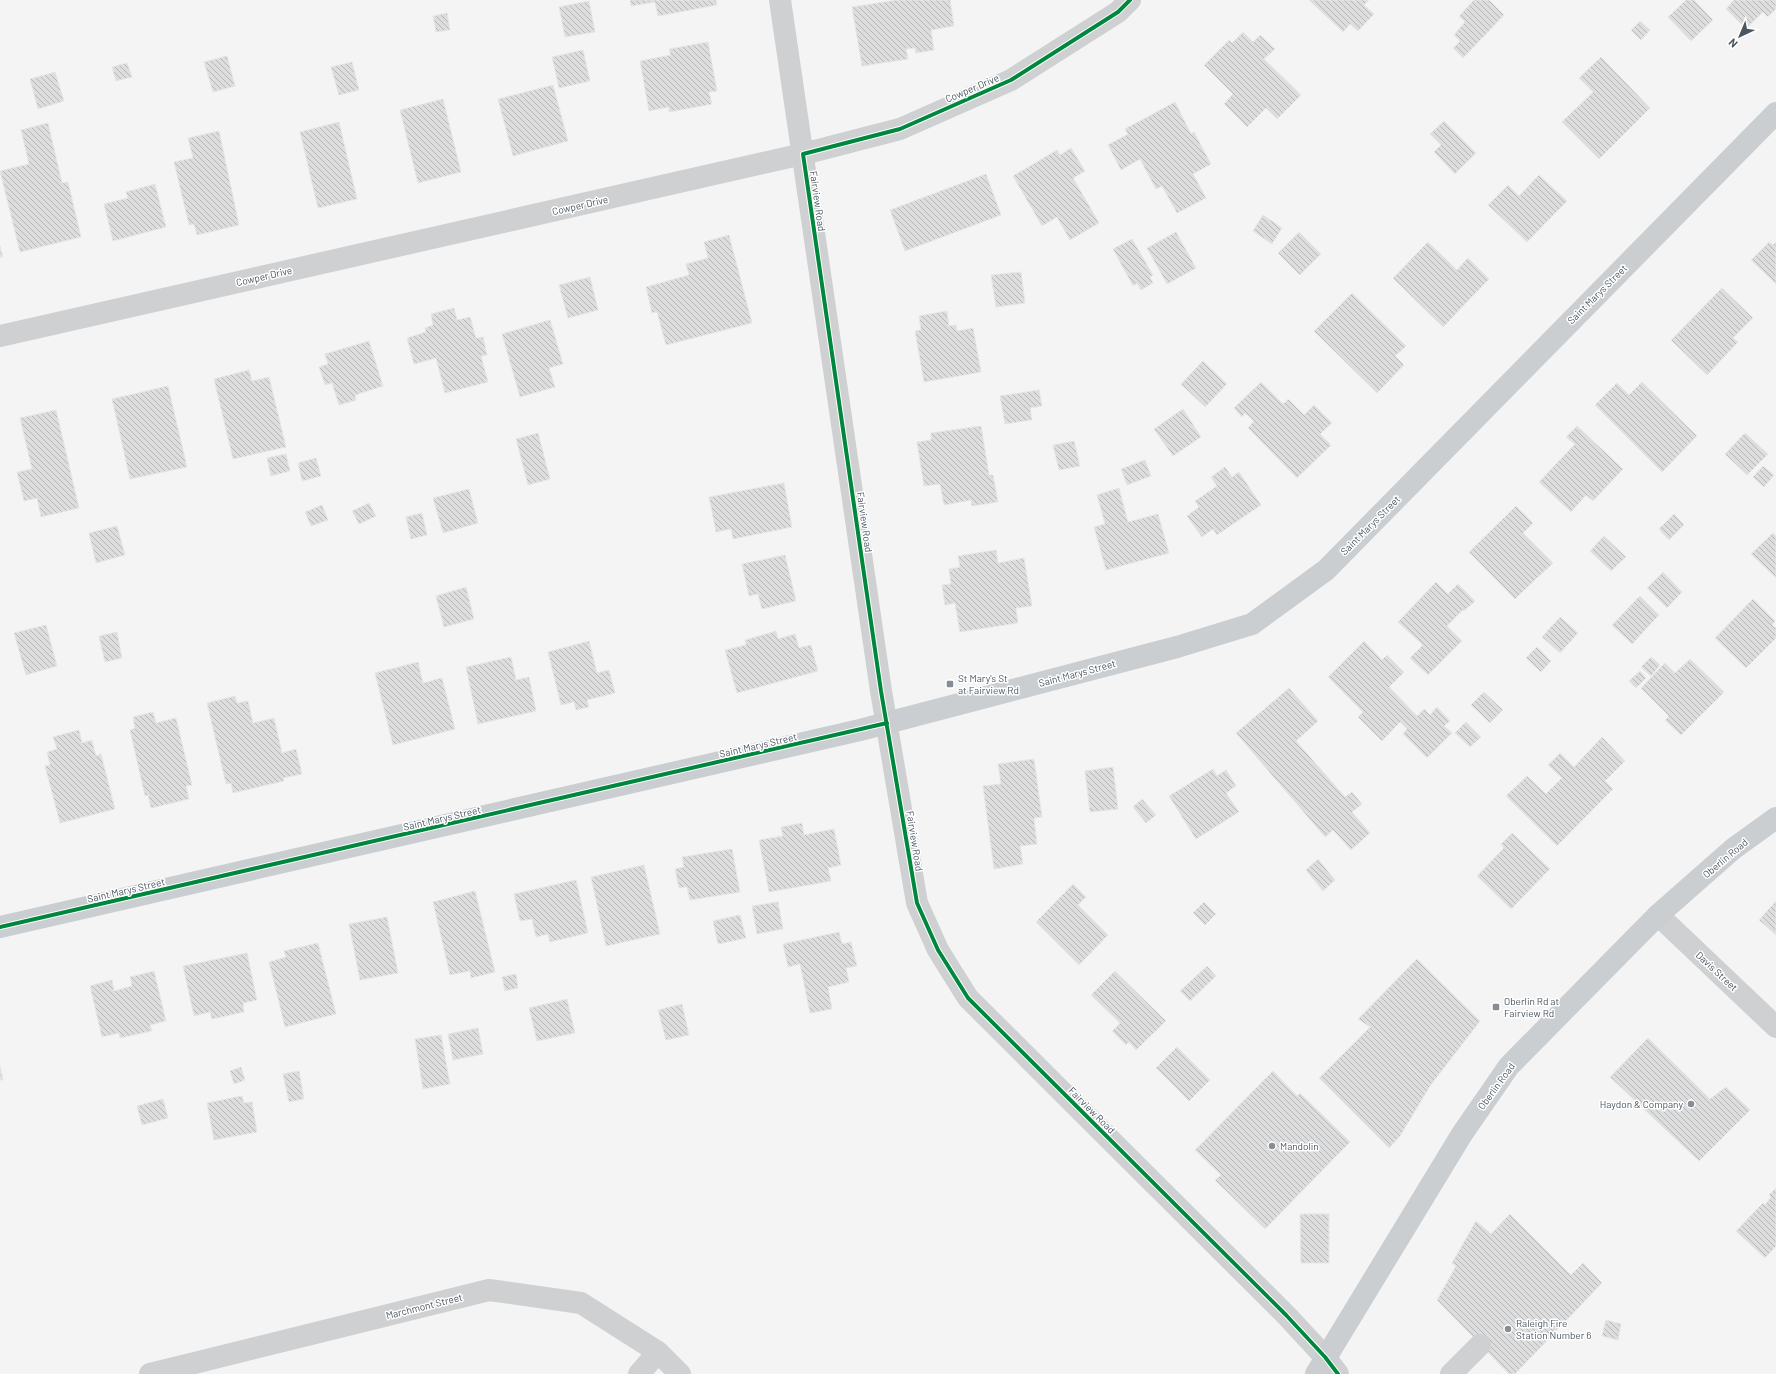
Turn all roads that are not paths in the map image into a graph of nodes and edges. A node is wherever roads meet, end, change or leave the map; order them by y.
1 (780, 0) edge
2 (1130, 0) edge
3 (1776, 113) edge
4 (803, 154) junction
5 (0, 336) edge
6 (887, 723) junction
7 (1776, 818) edge
8 (1658, 915) junction
9 (0, 927) edge
10 (1776, 1027) edge
11 (1480, 1344) dead end
12 (658, 1352) junction
13 (1326, 1368) edge
14 (150, 1374) edge
15 (640, 1374) edge
16 (680, 1374) edge
17 (1451, 1374) edge

1 - 4 street, Fairview Road
2 - 4 street, Cowper Drive
3 - 6 main road, Saint Marys Street
4 - 5 street, Cowper Drive
4 - 6 street, Fairview Road
6 - 9 main road, Saint Marys Street
6 - 13 street, Fairview Road
7 - 8 main road, Oberlin Road
8 - 10 street, Davis Street
8 - 13 main road, Oberlin Road
11 - 17 street
12 - 14 street, Marchmont Street
12 - 15 street
12 - 16 street, Marchmont Street

